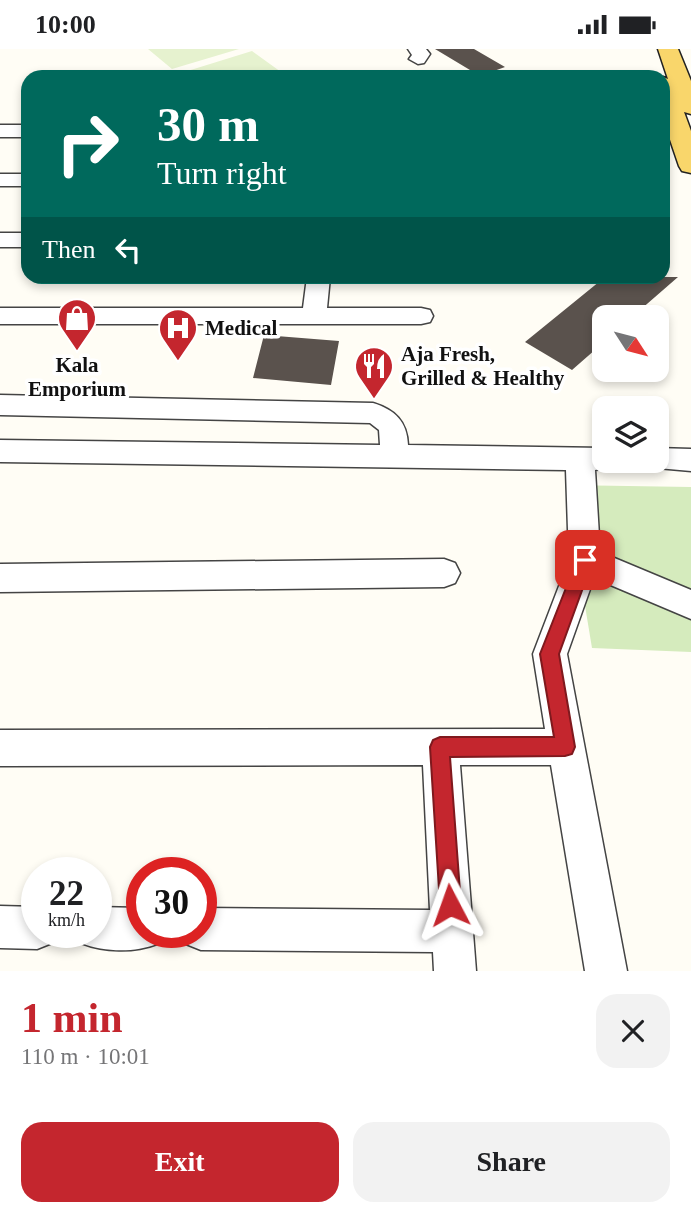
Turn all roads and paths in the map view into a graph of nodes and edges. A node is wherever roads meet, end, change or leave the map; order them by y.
1 (651, 49) edge
2 (668, 49) edge
3 (658, 70) edge
4 (670, 104) edge
5 (691, 111) edge
6 (13, 131) edge
7 (0, 149) edge
8 (691, 166) edge
9 (0, 180) edge
10 (21, 180) edge
11 (0, 240) edge
12 (21, 240) edge
13 (316, 284) edge
14 (0, 316) edge
15 (314, 316) junction
16 (421, 316) dead end
17 (0, 405) edge
18 (0, 451) edge
19 (394, 456) junction
20 (592, 459) edge
21 (669, 459) edge
22 (691, 460) edge
23 (585, 560) junction
24 (444, 573) dead end
25 (0, 578) edge
26 (691, 605) edge
27 (440, 747) junction
28 (565, 747) junction
29 (0, 748) edge
30 (0, 927) edge
31 (21, 928) edge
32 (217, 929) edge
33 (452, 931) junction
34 (455, 971) edge
35 (606, 971) edge

1 - 3 main road
2 - 5 main road
4 - 8 main road
6 - 7 street
9 - 10 street
11 - 12 street
13 - 15 street
14 - 15 street
15 - 16 street
17 - 19 street
18 - 19 street
19 - 20 street
20 - 23 street
21 - 22 street
23 - 26 street
23 - 28 street
24 - 25 street
27 - 28 street
27 - 29 street
27 - 33 street
28 - 35 street
30 - 31 street
32 - 33 street
33 - 34 street

